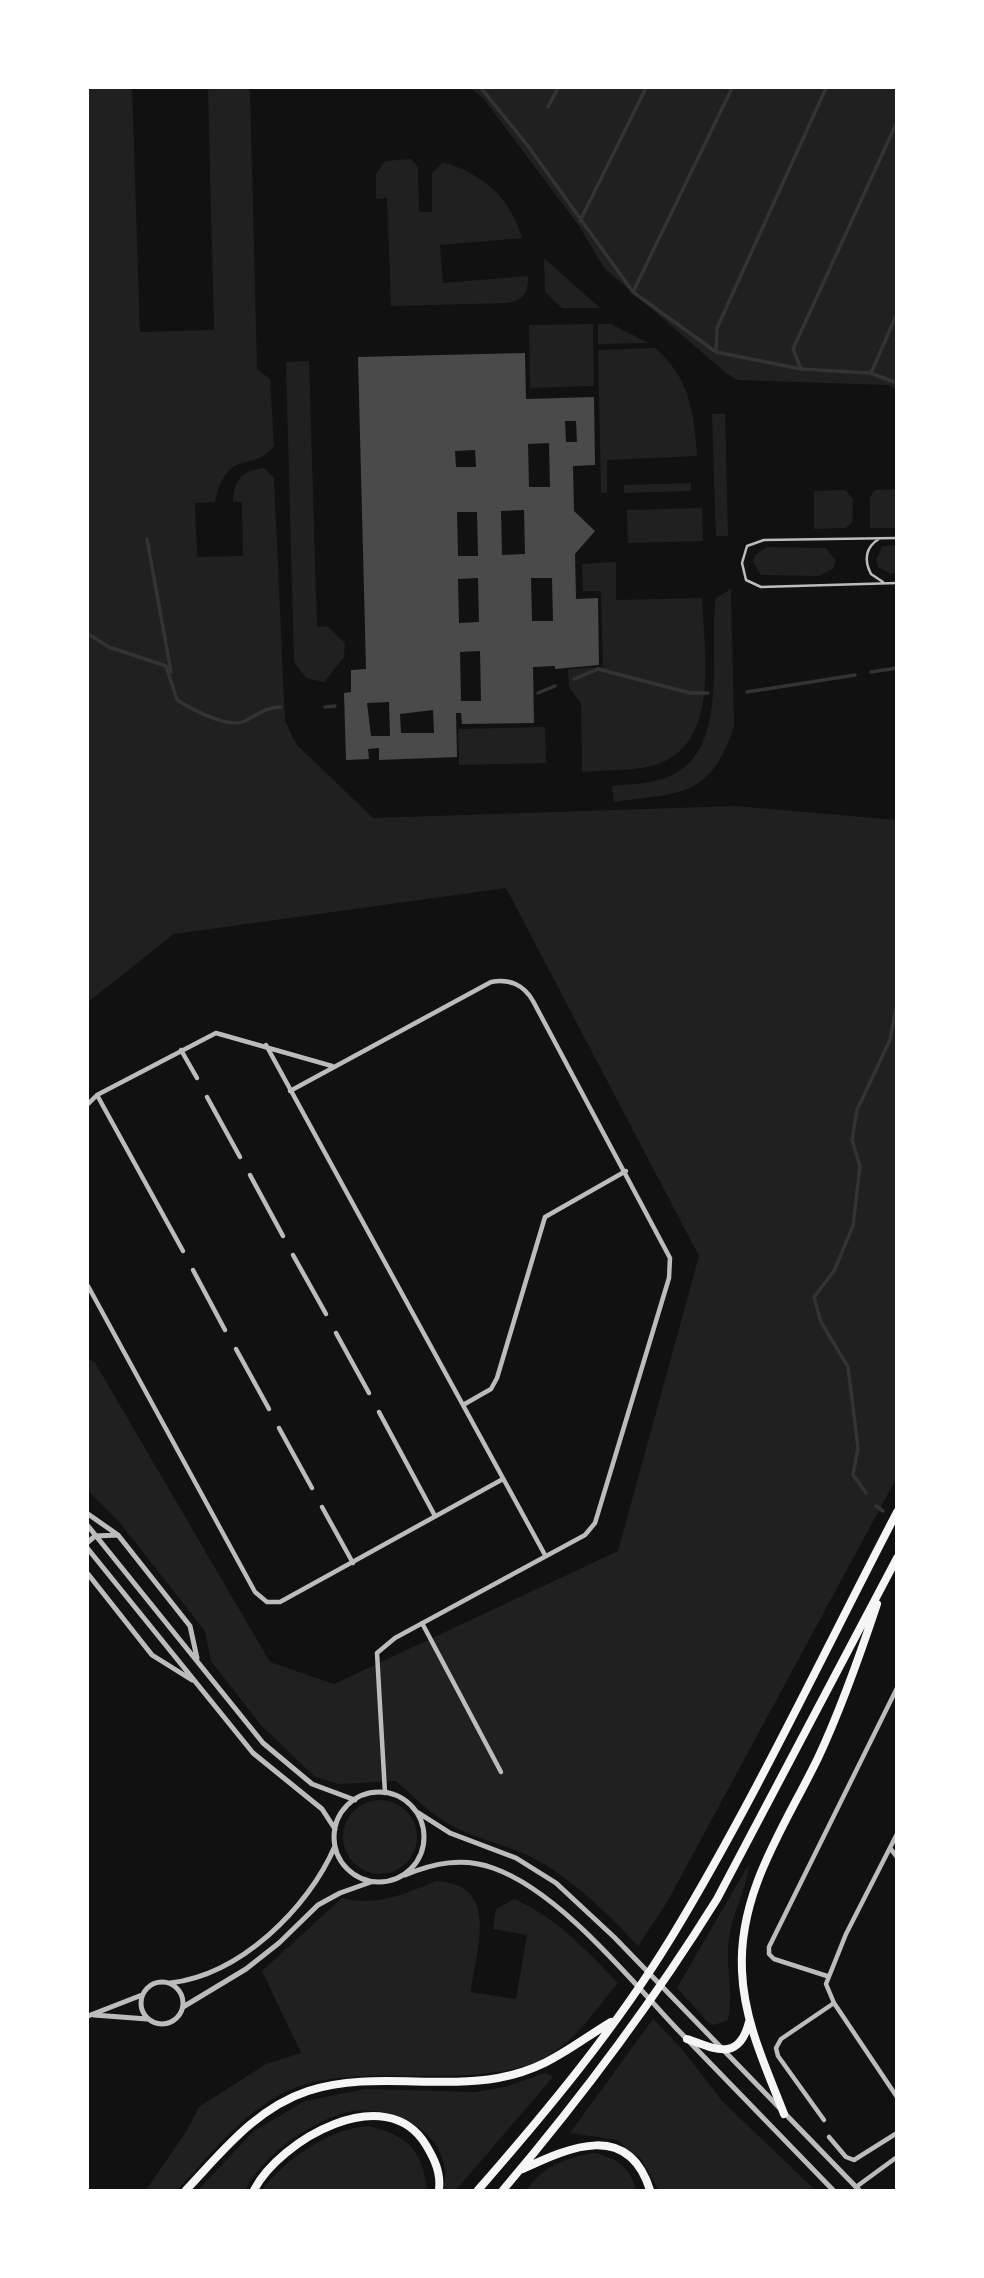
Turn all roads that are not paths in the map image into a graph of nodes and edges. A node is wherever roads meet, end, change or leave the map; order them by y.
1 (882, 537) junction
2 (897, 538) edge
3 (886, 583) junction
4 (897, 583) edge
5 (265, 1045) junction
6 (181, 1050) junction
7 (332, 1066) junction
8 (197, 1078) dead end
9 (290, 1091) junction
10 (97, 1095) junction
11 (207, 1097) dead end
12 (88, 1104) edge
13 (240, 1157) dead end
14 (626, 1171) junction
15 (250, 1175) dead end
16 (283, 1236) dead end
17 (183, 1251) dead end
18 (293, 1255) dead end
19 (193, 1270) dead end
20 (88, 1286) edge
21 (326, 1314) dead end
22 (225, 1330) dead end
23 (336, 1334) dead end
24 (236, 1349) dead end
25 (369, 1393) dead end
26 (463, 1405) junction
27 (269, 1409) dead end
28 (379, 1412) dead end
29 (279, 1428) dead end
30 (503, 1479) junction
31 (312, 1488) dead end
32 (322, 1507) dead end
33 (897, 1512) edge
34 (88, 1514) edge
35 (436, 1516) junction
36 (88, 1526) edge
37 (118, 1535) junction
38 (96, 1536) junction
39 (88, 1542) edge
40 (88, 1549) edge
41 (545, 1555) junction
42 (897, 1558) edge
43 (353, 1563) junction
44 (88, 1574) edge
45 (885, 1581) junction
46 (422, 1623) junction
47 (197, 1661) junction
48 (197, 1684) junction
49 (897, 1688) edge
50 (501, 1772) dead end
51 (385, 1793) junction
52 (355, 1800) junction
53 (417, 1812) junction
54 (335, 1829) junction
55 (897, 1834) edge
56 (335, 1846) junction
57 (890, 1847) junction
58 (897, 1857) edge
59 (405, 1875) junction
60 (371, 1882) junction
61 (827, 1976) junction
62 (170, 1983) junction
63 (142, 1995) junction
64 (834, 2003) junction
65 (183, 2007) junction
66 (89, 2015) edge
67 (147, 2019) junction
68 (616, 2019) junction
69 (749, 2022) junction
70 (687, 2039) junction
71 (723, 2051) junction
72 (897, 2096) edge
73 (784, 2113) junction
74 (824, 2120) dead end
75 (897, 2133) edge
76 (829, 2137) dead end
77 (897, 2157) edge
78 (520, 2170) junction
79 (855, 2189) edge
80 (186, 2190) edge
81 (254, 2190) edge
82 (439, 2190) edge
83 (478, 2190) edge
84 (503, 2190) edge
85 (650, 2190) edge
86 (833, 2190) edge

1 - 2 lane
1 - 3 lane
1 - 3 lane
3 - 4 lane
5 - 6 street
5 - 7 street
5 - 9 street
6 - 8 street
6 - 10 street
7 - 9 street
7 - 14 street
9 - 26 street
10 - 12 street
10 - 17 street
11 - 13 street
14 - 26 street
14 - 41 street
15 - 16 street
18 - 21 street
19 - 22 street
20 - 43 street
23 - 25 street
24 - 27 street
26 - 30 street
28 - 35 street
29 - 31 street
30 - 35 street
30 - 41 street
32 - 43 street
33 - 68 highway
34 - 37 street
35 - 43 street
36 - 38 street
37 - 38 street
37 - 47 street
38 - 39 street
38 - 47 street
40 - 48 street
41 - 46 street
42 - 45 highway
44 - 48 street
45 - 69 highway
45 - 78 highway
46 - 50 street
46 - 51 street
47 - 52 street
48 - 54 street
49 - 61 street
51 - 52 street
51 - 53 street
52 - 54 street
53 - 59 street
53 - 71 street
54 - 56 street
55 - 57 street
56 - 60 street
56 - 62 street
57 - 58 street
57 - 61 street
59 - 60 street
59 - 70 street
60 - 65 street
61 - 64 street
62 - 63 street
62 - 65 street
63 - 66 street
63 - 67 street
64 - 72 street
64 - 74 street
65 - 67 street
66 - 67 street
68 - 80 highway
68 - 83 highway
69 - 71 highway
69 - 73 highway
70 - 71 highway
70 - 86 street
71 - 73 street
73 - 79 street
75 - 76 street
77 - 79 street
78 - 84 highway
78 - 85 highway
81 - 82 highway

